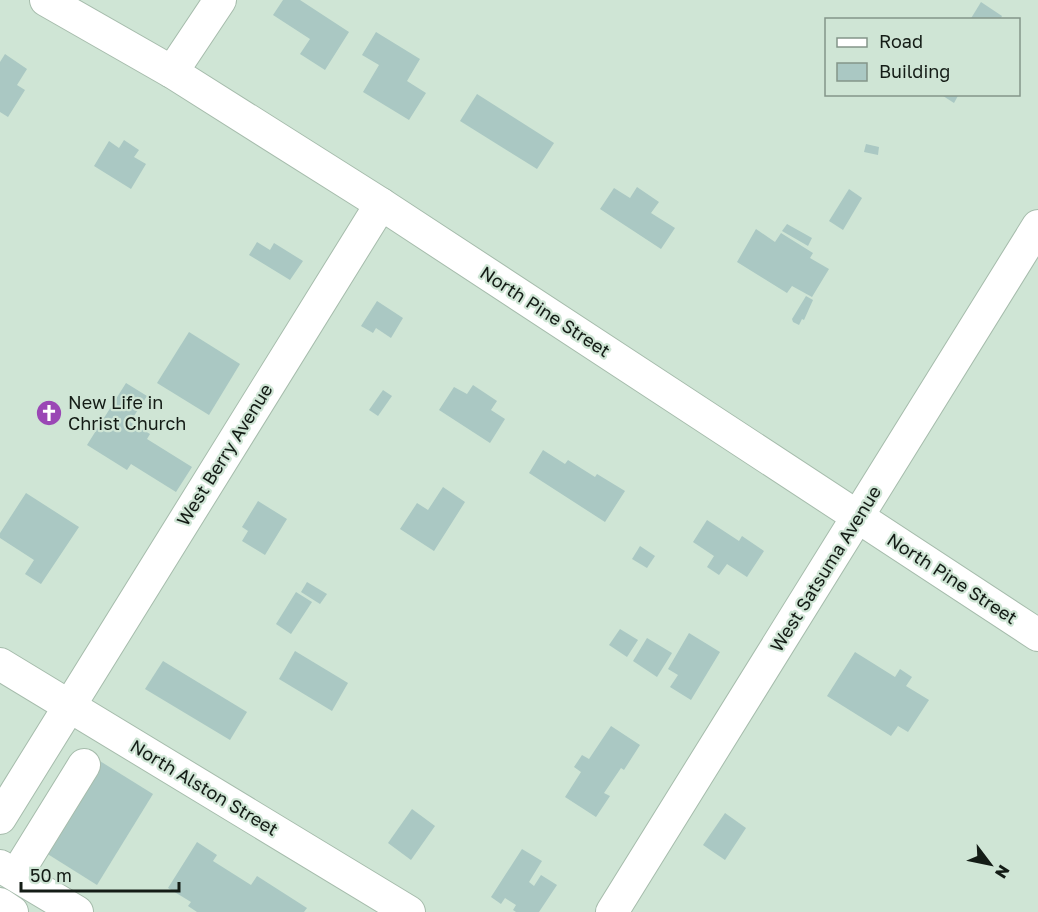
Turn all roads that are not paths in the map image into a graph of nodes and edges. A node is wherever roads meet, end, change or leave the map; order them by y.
1 (46, 0) edge
2 (220, 0) edge
3 (172, 72) junction
4 (381, 204) junction
5 (1038, 226) edge
6 (858, 518) junction
7 (1038, 635) edge
8 (0, 664) edge
9 (68, 706) junction
10 (84, 765) dead end
11 (0, 818) edge
12 (8, 870) edge
13 (0, 904) edge
14 (12, 912) edge
15 (77, 912) edge
16 (409, 912) edge
17 (612, 912) edge

1 - 3 street, North Pine Street
2 - 3 street
3 - 4 street, North Pine Street
4 - 6 street, North Pine Street
4 - 9 street, West Berry Avenue
5 - 6 street, West Satsuma Avenue
6 - 7 street, North Pine Street
6 - 17 street, West Satsuma Avenue
8 - 9 street, North Alston Street
9 - 11 street, West Berry Avenue
9 - 16 street, North Alston Street
10 - 12 street
12 - 15 street
13 - 14 street

